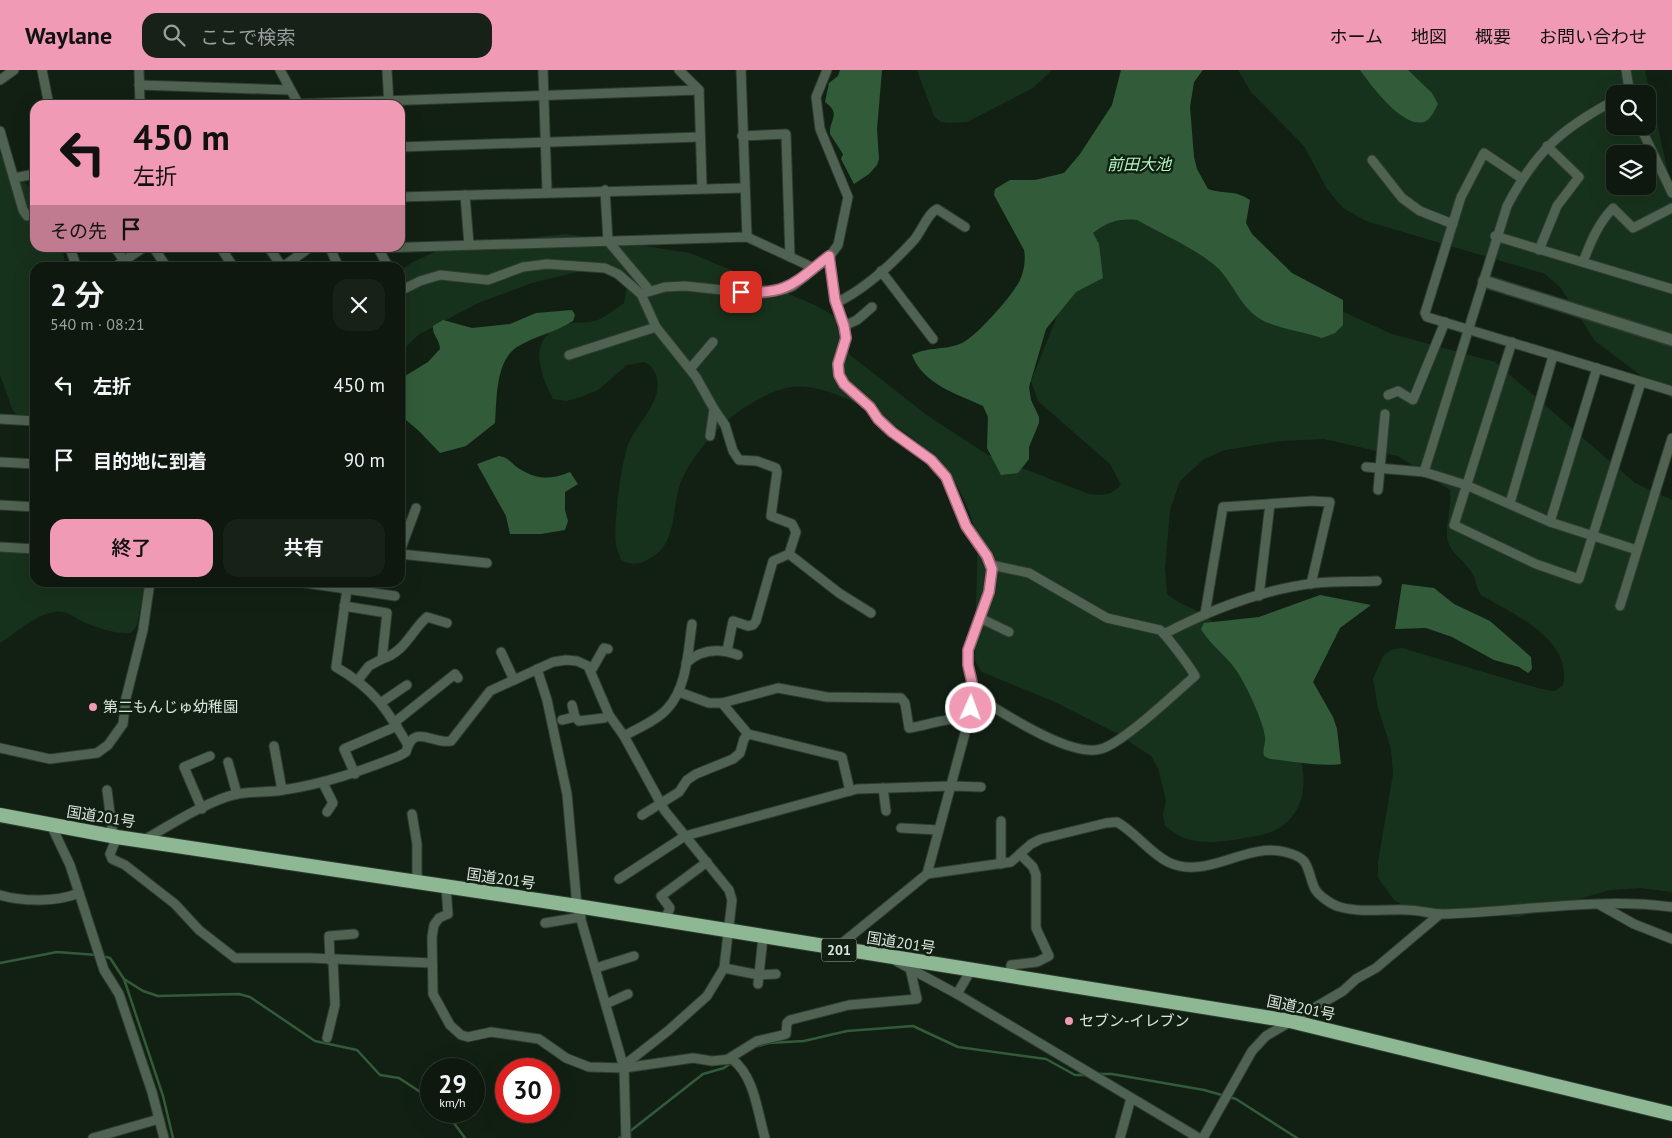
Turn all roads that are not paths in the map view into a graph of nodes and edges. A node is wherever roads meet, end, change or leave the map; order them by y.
1 (14, 70) edge
2 (42, 70) edge
3 (139, 70) edge
4 (280, 70) edge
5 (387, 70) edge
6 (543, 70) edge
7 (679, 70) edge
8 (741, 70) edge
9 (827, 70) edge
10 (1626, 70) edge
11 (0, 80) edge
12 (1628, 85) edge
13 (139, 86) junction
14 (290, 90) junction
15 (699, 90) junction
16 (544, 94) junction
17 (48, 100) edge
18 (140, 100) edge
19 (296, 100) edge
20 (389, 100) edge
21 (405, 101) edge
22 (1606, 105) edge
23 (0, 131) edge
24 (1645, 135) edge
25 (742, 136) junction
26 (699, 137) junction
27 (546, 143) junction
28 (1547, 146) junction
29 (405, 147) edge
30 (1372, 160) dead end
31 (30, 175) edge
32 (14, 178) junction
33 (1522, 178) junction
34 (1669, 178) edge
35 (702, 187) junction
36 (744, 188) junction
37 (605, 190) junction
38 (547, 192) junction
39 (1672, 193) edge
40 (466, 195) junction
41 (405, 197) edge
42 (1672, 208) edge
43 (30, 215) edge
44 (1453, 224) junction
45 (965, 227) dead end
46 (1495, 236) junction
47 (747, 237) junction
48 (608, 241) junction
49 (469, 246) junction
50 (405, 247) edge
51 (1539, 250) junction
52 (118, 252) edge
53 (137, 252) edge
54 (303, 252) edge
55 (829, 256) junction
56 (790, 257) junction
57 (124, 260) junction
58 (121, 262) edge
59 (289, 262) edge
60 (1583, 262) junction
61 (814, 268) junction
62 (881, 271) junction
63 (1484, 282) junction
64 (405, 288) edge
65 (1672, 289) edge
66 (646, 292) junction
67 (836, 303) junction
68 (872, 307) dead end
69 (1445, 322) junction
70 (844, 326) junction
71 (656, 327) junction
72 (1467, 328) junction
73 (933, 339) dead end
74 (1672, 340) edge
75 (713, 342) dead end
76 (1512, 342) junction
77 (569, 355) dead end
78 (1554, 356) junction
79 (1597, 368) junction
80 (690, 369) junction
81 (1641, 382) junction
82 (1672, 391) edge
83 (1388, 395) dead end
84 (714, 409) junction
85 (1385, 414) dead end
86 (0, 419) edge
87 (30, 421) edge
88 (710, 436) dead end
89 (1672, 438) edge
90 (0, 462) edge
91 (30, 464) edge
92 (1366, 467) dead end
93 (1380, 468) junction
94 (1424, 472) junction
95 (1466, 485) junction
96 (1378, 490) dead end
97 (1510, 503) junction
98 (1270, 504) junction
99 (0, 505) edge
100 (30, 507) edge
101 (416, 508) dead end
102 (1550, 522) junction
103 (1594, 535) junction
104 (405, 539) edge
105 (0, 547) edge
106 (30, 549) edge
107 (1637, 550) junction
108 (405, 554) edge
109 (789, 554) junction
110 (488, 563) dead end
111 (992, 569) junction
112 (1377, 581) dead end
113 (1311, 584) junction
114 (149, 587) edge
115 (348, 587) edge
116 (352, 587) edge
117 (382, 595) junction
118 (395, 596) dead end
119 (1259, 596) junction
120 (344, 606) junction
121 (1620, 606) dead end
122 (380, 612) junction
123 (871, 613) dead end
124 (1206, 614) junction
125 (980, 618) junction
126 (447, 623) dead end
127 (692, 624) dead end
128 (1009, 632) dead end
129 (1164, 634) junction
130 (608, 649) dead end
131 (727, 651) junction
132 (501, 652) dead end
133 (738, 655) dead end
134 (382, 659) junction
135 (686, 663) junction
136 (536, 669) junction
137 (591, 671) junction
138 (454, 674) dead end
139 (358, 680) junction
140 (514, 680) junction
141 (406, 685) dead end
142 (678, 692) junction
143 (975, 696) junction
144 (382, 702) junction
145 (604, 703) junction
146 (722, 703) junction
147 (572, 705) dead end
148 (575, 717) junction
149 (604, 718) junction
150 (968, 719) junction
151 (562, 720) dead end
152 (396, 724) junction
153 (616, 726) junction
154 (748, 734) junction
155 (624, 736) junction
156 (408, 745) junction
157 (274, 746) dead end
158 (0, 748) edge
159 (210, 756) dead end
160 (228, 762) dead end
161 (354, 774) junction
162 (323, 783) junction
163 (950, 786) junction
164 (981, 787) dead end
165 (883, 788) junction
166 (108, 790) dead end
167 (282, 790) junction
168 (850, 791) junction
169 (237, 794) junction
170 (661, 804) junction
171 (202, 809) junction
172 (886, 811) dead end
173 (327, 812) dead end
174 (412, 814) dead end
175 (0, 815) edge
176 (642, 816) dead end
177 (1001, 821) dead end
178 (51, 825) junction
179 (901, 828) dead end
180 (938, 830) junction
181 (115, 836) junction
182 (685, 836) junction
183 (144, 840) junction
184 (1020, 854) junction
185 (707, 862) junction
186 (1000, 864) junction
187 (927, 874) junction
188 (619, 879) dead end
189 (417, 883) junction
190 (446, 887) junction
191 (80, 893) junction
192 (0, 895) edge
193 (1600, 905) junction
194 (1672, 907) edge
195 (579, 912) junction
196 (1440, 914) junction
197 (664, 921) junction
198 (545, 924) dead end
199 (727, 932) junction
200 (354, 934) dead end
201 (763, 937) junction
202 (1672, 939) edge
203 (835, 949) junction
204 (634, 956) dead end
205 (889, 957) junction
206 (332, 960) junction
207 (432, 963) junction
208 (596, 968) junction
209 (724, 968) junction
210 (910, 968) junction
211 (971, 970) junction
212 (776, 974) dead end
213 (1010, 975) junction
214 (758, 979) junction
215 (628, 994) dead end
216 (957, 994) junction
217 (606, 1004) junction
218 (1290, 1020) junction
219 (327, 1038) dead end
220 (733, 1060) junction
221 (624, 1067) junction
222 (1131, 1098) junction
223 (1672, 1114) edge
224 (159, 1119) junction
225 (93, 1138) edge
226 (164, 1138) edge
227 (626, 1138) edge
228 (765, 1138) edge
229 (1120, 1138) edge
230 (1201, 1138) edge

1 - 11 street
2 - 17 street
3 - 13 street
4 - 14 street
5 - 20 street
6 - 16 street
7 - 15 street
8 - 25 street
9 - 55 street
10 - 12 street
13 - 14 street
13 - 18 street
14 - 19 street
15 - 16 street
15 - 26 street
16 - 21 street
16 - 27 street
22 - 28 street
23 - 32 street
24 - 34 street
25 - 36 street
25 - 56 street
26 - 27 street
26 - 35 street
27 - 29 street
27 - 38 street
28 - 33 street
28 - 51 street
30 - 44 street
31 - 32 street
32 - 43 street
33 - 44 street
33 - 46 street
34 - 39 street
35 - 36 street
35 - 37 street
36 - 47 street
37 - 38 street
37 - 48 street
38 - 40 street
40 - 41 street
40 - 49 street
42 - 60 street
44 - 69 street
45 - 62 street
46 - 51 street
46 - 63 street
47 - 48 street
47 - 56 street
48 - 49 street
48 - 66 street
49 - 50 street
51 - 60 street
52 - 57 street
53 - 57 street
54 - 59 street
55 - 61 street
55 - 67 street
56 - 61 street
57 - 58 street
60 - 65 street
61 - 66 street
62 - 67 street
62 - 73 street
63 - 72 street
63 - 74 street
64 - 66 street
66 - 71 street
67 - 70 street
68 - 70 street
69 - 72 street
69 - 83 street
70 - 111 street
71 - 77 street
71 - 80 street
72 - 76 street
72 - 94 street
75 - 80 street
76 - 78 street
76 - 95 street
78 - 79 street
78 - 97 street
79 - 81 street
79 - 102 street
80 - 84 street
81 - 82 street
81 - 103 street
84 - 88 street
84 - 109 street
85 - 93 street
86 - 87 street
89 - 107 street
90 - 91 street
92 - 93 street
93 - 94 street
93 - 96 street
94 - 95 street
95 - 97 street
95 - 103 street
97 - 102 street
98 - 113 street
98 - 119 street
98 - 124 street
99 - 100 street
101 - 104 street
102 - 103 street
103 - 107 street
105 - 106 street
107 - 121 street
108 - 110 street
109 - 123 street
109 - 131 street
111 - 125 street
111 - 129 street
112 - 113 street
113 - 119 street
114 - 158 street
115 - 120 street
116 - 117 street
117 - 118 street
117 - 122 street
119 - 124 street
120 - 122 street
120 - 139 street
122 - 134 street
124 - 129 street
125 - 128 street
125 - 143 street
126 - 134 street
127 - 135 street
129 - 143 street
130 - 137 street
131 - 133 street
131 - 135 street
132 - 140 street
134 - 139 street
135 - 142 street
136 - 137 street
136 - 140 street
136 - 195 street
137 - 145 street
138 - 152 street
139 - 144 street
140 - 156 street
141 - 144 street
142 - 146 street
142 - 155 street
143 - 150 street
144 - 152 street
145 - 149 street
145 - 153 street
146 - 150 street
146 - 154 street
147 - 148 street
148 - 149 street
148 - 151 street
149 - 153 street
150 - 163 street
152 - 156 street
152 - 161 street
153 - 155 street
154 - 168 street
154 - 170 street
155 - 170 street
156 - 161 street
157 - 167 street
159 - 171 street
160 - 169 street
161 - 162 street
162 - 167 street
162 - 173 street
163 - 164 street
163 - 165 street
163 - 180 street
165 - 168 street
165 - 172 street
166 - 181 street
167 - 169 street
168 - 182 street
169 - 171 street
170 - 176 street
170 - 182 street
171 - 183 street
174 - 189 street
175 - 178 highway, 国道201号 / 201
177 - 186 street
178 - 181 highway, 国道201号 / 201
178 - 191 street
179 - 180 street
180 - 187 street
181 - 183 highway, 国道201号 / 201
181 - 206 street
182 - 185 street
182 - 188 street
183 - 189 highway, 国道201号 / 201
184 - 186 street
184 - 196 street
184 - 213 street
185 - 197 street
185 - 199 street
186 - 187 street
187 - 203 street
189 - 190 highway, 国道201号 / 201
190 - 195 highway, 国道201号 / 201
190 - 207 street
191 - 192 street
191 - 224 street
193 - 194 street
193 - 196 street
193 - 202 street
195 - 197 highway, 国道201号 / 201
195 - 198 street
195 - 208 street
196 - 218 street
197 - 199 highway, 国道201号 / 201
199 - 201 highway, 国道201号 / 201
199 - 209 street
200 - 206 street
201 - 203 highway, 国道201号 / 201
201 - 214 street
203 - 205 highway, 国道201号 / 201
204 - 208 street
205 - 210 street
205 - 211 highway, 国道201号 / 201
206 - 207 street
206 - 219 street
207 - 221 street
208 - 217 street
209 - 214 street
209 - 221 street
210 - 216 street
210 - 220 street
211 - 213 highway, 国道201号 / 201
211 - 216 street
212 - 214 street
213 - 218 highway, 国道201号 / 201
215 - 217 street
216 - 222 street
217 - 221 street
218 - 223 highway, 国道201号 / 201
218 - 230 street
220 - 221 street
220 - 228 street
221 - 227 street
222 - 229 street
222 - 230 street
224 - 225 street
224 - 226 street

